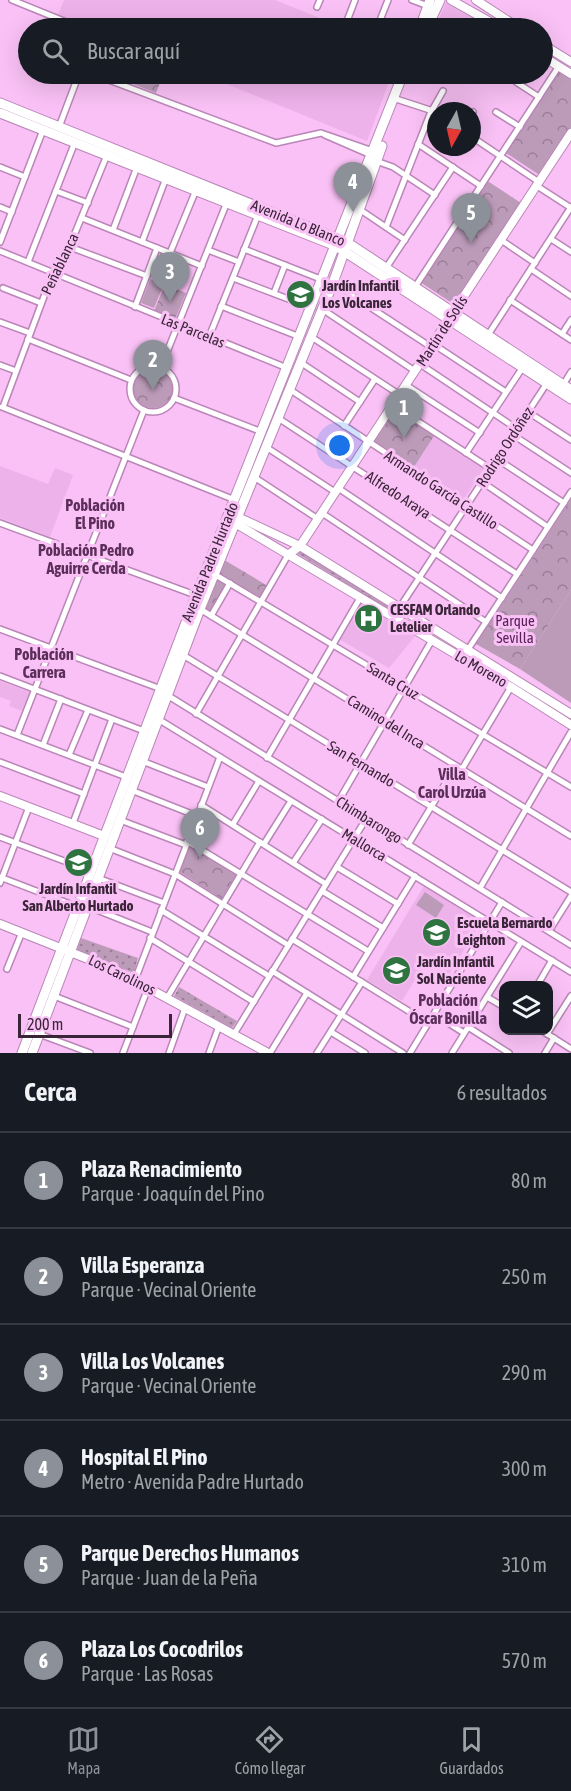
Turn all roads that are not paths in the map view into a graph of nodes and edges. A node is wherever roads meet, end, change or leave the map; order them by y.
1 (12, 0) edge
2 (320, 0) edge
3 (355, 0) edge
4 (388, 0) edge
5 (411, 0) edge
6 (440, 0) edge
7 (451, 0) edge
8 (477, 1) edge
9 (429, 3) edge
10 (317, 8) dead end
11 (473, 11) junction
12 (56, 18) edge
13 (348, 18) edge
14 (381, 18) edge
15 (424, 18) edge
16 (432, 18) edge
17 (485, 18) edge
18 (503, 18) edge
19 (553, 50) edge
20 (553, 62) edge
21 (571, 62) edge
22 (559, 66) junction
23 (571, 74) edge
24 (553, 76) edge
25 (75, 84) edge
26 (119, 84) edge
27 (400, 84) edge
28 (404, 84) edge
29 (519, 84) edge
30 (548, 84) edge
31 (443, 92) dead end
32 (397, 98) junction
33 (539, 98) junction
34 (438, 102) edge
35 (0, 103) edge
36 (427, 109) edge
37 (496, 112) dead end
38 (0, 113) edge
39 (427, 125) edge
40 (59, 127) junction
41 (520, 127) junction
42 (43, 130) junction
43 (571, 133) edge
44 (75, 142) junction
45 (481, 143) edge
46 (418, 144) junction
47 (107, 155) junction
48 (374, 156) junction
49 (501, 156) junction
50 (0, 167) edge
51 (137, 167) junction
52 (453, 167) junction
53 (406, 176) junction
54 (25, 177) junction
55 (166, 178) junction
56 (538, 184) junction
57 (481, 186) junction
58 (196, 190) junction
59 (56, 191) junction
60 (435, 195) junction
61 (227, 202) junction
62 (88, 203) junction
63 (0, 207) edge
64 (571, 208) edge
65 (359, 209) junction
66 (12, 212) junction
67 (258, 215) junction
68 (82, 218) junction
69 (386, 227) junction
70 (113, 230) junction
71 (551, 239) junction
72 (405, 240) junction
73 (501, 240) junction
74 (0, 242) edge
75 (142, 242) junction
76 (342, 244) junction
77 (70, 247) junction
78 (158, 248) junction
79 (244, 249) junction
80 (208, 250) junction
81 (0, 251) edge
82 (571, 252) edge
83 (171, 253) junction
84 (28, 262) junction
85 (239, 262) junction
86 (535, 263) junction
87 (285, 265) junction
88 (202, 266) junction
89 (386, 268) junction
90 (531, 269) junction
91 (55, 274) junction
92 (147, 276) junction
93 (233, 278) junction
94 (323, 280) junction
95 (333, 283) junction
96 (415, 287) junction
97 (3, 288) dead end
98 (274, 293) junction
99 (571, 296) edge
100 (510, 300) junction
101 (41, 303) junction
102 (221, 306) junction
103 (135, 307) junction
104 (316, 308) junction
105 (452, 316) junction
106 (571, 320) edge
107 (0, 322) edge
108 (178, 324) junction
109 (562, 334) junction
110 (488, 335) junction
111 (29, 336) junction
112 (310, 336) junction
113 (209, 337) junction
114 (300, 337) junction
115 (571, 340) edge
116 (432, 346) junction
117 (300, 362) junction
118 (0, 365) edge
119 (161, 367) junction
120 (523, 367) junction
121 (287, 368) junction
122 (418, 368) junction
123 (16, 371) junction
124 (571, 372) edge
125 (375, 379) junction
126 (131, 380) junction
127 (549, 380) junction
128 (406, 385) junction
129 (567, 387) edge
130 (289, 389) junction
131 (506, 393) junction
132 (400, 395) junction
133 (174, 398) junction
134 (571, 399) edge
135 (360, 402) junction
136 (393, 405) junction
137 (1, 407) edge
138 (144, 410) junction
139 (528, 412) junction
140 (493, 413) junction
141 (278, 418) junction
142 (344, 426) junction
143 (517, 429) junction
144 (262, 432) junction
145 (480, 433) junction
146 (513, 435) junction
147 (571, 440) edge
148 (369, 442) junction
149 (266, 447) junction
150 (466, 453) junction
151 (125, 456) junction
152 (497, 459) junction
153 (352, 466) junction
154 (491, 469) junction
155 (571, 473) edge
156 (254, 477) junction
157 (482, 482) junction
158 (336, 490) junction
159 (571, 492) edge
160 (564, 503) junction
161 (466, 506) junction
162 (235, 512) junction
163 (320, 516) junction
164 (0, 523) edge
165 (548, 527) junction
166 (451, 530) junction
167 (300, 546) junction
168 (533, 550) junction
169 (435, 553) junction
170 (87, 555) junction
171 (288, 555) junction
172 (214, 574) junction
173 (518, 574) junction
174 (419, 578) junction
175 (230, 583) junction
176 (200, 597) junction
177 (360, 598) junction
178 (502, 598) junction
179 (261, 602) junction
180 (400, 607) junction
181 (200, 609) junction
182 (211, 616) junction
183 (396, 619) junction
184 (486, 622) junction
185 (0, 628) edge
186 (242, 634) junction
187 (432, 640) junction
188 (333, 645) junction
189 (51, 647) junction
190 (468, 649) junction
191 (183, 655) junction
192 (462, 658) junction
193 (0, 676) edge
194 (218, 677) junction
195 (314, 678) junction
196 (404, 687) junction
197 (511, 687) junction
198 (34, 689) junction
199 (164, 692) junction
200 (61, 699) junction
201 (88, 710) junction
202 (196, 714) junction
203 (571, 714) edge
204 (112, 719) junction
205 (158, 719) junction
206 (289, 720) junction
207 (385, 721) junction
208 (571, 725) edge
209 (0, 729) edge
210 (144, 731) junction
211 (571, 732) edge
212 (483, 734) junction
213 (17, 735) junction
214 (43, 745) junction
215 (69, 755) junction
216 (219, 757) junction
217 (267, 758) junction
218 (142, 761) junction
219 (0, 762) edge
220 (360, 764) junction
221 (94, 765) junction
222 (456, 765) junction
223 (462, 769) junction
224 (548, 773) junction
225 (126, 777) junction
226 (259, 781) junction
227 (208, 787) junction
228 (571, 787) edge
229 (130, 790) junction
230 (84, 794) junction
231 (0, 796) edge
232 (291, 801) junction
233 (338, 801) junction
234 (201, 805) junction
235 (29, 807) junction
236 (431, 807) junction
237 (526, 809) junction
238 (197, 816) junction
239 (322, 819) junction
240 (366, 819) junction
241 (120, 820) junction
242 (73, 823) junction
243 (232, 825) junction
244 (104, 836) junction
245 (571, 836) edge
246 (0, 837) edge
247 (354, 839) junction
248 (15, 843) junction
249 (187, 843) junction
250 (262, 843) junction
251 (408, 845) junction
252 (109, 848) junction
253 (502, 850) junction
254 (293, 863) junction
255 (337, 867) junction
256 (241, 873) junction
257 (175, 874) junction
258 (94, 875) junction
259 (415, 876) junction
260 (1, 879) edge
261 (326, 884) junction
262 (480, 888) junction
263 (322, 891) junction
264 (571, 894) edge
265 (502, 902) junction
266 (164, 903) junction
267 (222, 904) junction
268 (398, 904) junction
269 (82, 906) junction
270 (161, 910) junction
271 (308, 914) junction
272 (490, 922) junction
273 (0, 924) edge
274 (383, 928) junction
275 (549, 931) junction
276 (22, 932) junction
277 (152, 935) junction
278 (203, 936) junction
279 (292, 939) junction
280 (521, 942) junction
281 (288, 945) junction
282 (571, 945) edge
283 (66, 949) junction
284 (368, 951) junction
285 (552, 960) junction
286 (188, 961) junction
287 (8, 969) dead end
288 (571, 972) edge
289 (271, 974) junction
290 (353, 977) junction
291 (135, 981) junction
292 (540, 981) edge
293 (362, 982) junction
294 (148, 988) junction
295 (307, 993) junction
296 (53, 996) junction
297 (571, 996) edge
298 (487, 997) junction
299 (167, 998) junction
300 (254, 1002) junction
301 (499, 1004) edge
302 (185, 1008) junction
303 (434, 1014) junction
304 (342, 1015) junction
305 (553, 1020) edge
306 (428, 1023) junction
307 (219, 1026) junction
308 (133, 1027) junction
309 (466, 1030) junction
310 (331, 1032) junction
311 (39, 1034) junction
312 (234, 1034) junction
313 (549, 1035) edge
314 (554, 1038) junction
315 (571, 1049) edge
316 (255, 1050) edge
317 (22, 1053) edge
318 (32, 1053) edge
319 (90, 1053) edge
320 (123, 1053) edge
321 (169, 1053) edge
322 (210, 1053) edge
323 (269, 1053) edge
324 (317, 1053) edge
325 (365, 1053) edge
326 (404, 1053) edge
327 (410, 1053) edge
328 (452, 1053) edge
329 (509, 1053) edge
330 (545, 1053) edge

1 - 12 street
2 - 10 street
3 - 13 street
4 - 14 street
5 - 9 street
6 - 16 main road
7 - 11 street
8 - 11 street
8 - 18 street
9 - 15 main road
11 - 17 street
19 - 21 street
20 - 22 street
22 - 23 street
22 - 24 street
25 - 40 street
26 - 48 street
27 - 32 main road, Avenida Padre Hurtado
28 - 32 main road, Avenida Padre Hurtado
29 - 33 street
30 - 33 street
31 - 34 street
32 - 36 street
32 - 48 main road, Avenida Padre Hurtado
33 - 41 street
35 - 40 main road, Avenida Lo Blanco
37 - 41 street
38 - 42 main road, Avenida Lo Blanco
39 - 46 street
40 - 76 main road, Avenida Lo Blanco
41 - 49 street
42 - 44 main road, Avenida Lo Blanco
42 - 54 street
43 - 56 street, Martín de Solís
44 - 47 main road, Avenida Lo Blanco
44 - 59 street
45 - 49 street
46 - 52 street
46 - 53 street
47 - 51 main road, Avenida Lo Blanco
47 - 62 street, Peñablanca
48 - 53 street
48 - 65 main road, Avenida Padre Hurtado
48 - 76 main road, Avenida Padre Hurtado
49 - 56 street
49 - 57 street
50 - 54 street
51 - 55 main road, Avenida Lo Blanco
51 - 70 street
52 - 57 street
52 - 60 street
53 - 60 street
53 - 69 street
54 - 66 street
55 - 58 main road, Avenida Lo Blanco
55 - 75 street
56 - 64 street
56 - 73 street, Martín de Solís
57 - 96 street
58 - 61 main road, Avenida Lo Blanco
58 - 83 street
59 - 62 street
59 - 84 street
60 - 72 street
61 - 67 main road, Avenida Lo Blanco
61 - 80 street
62 - 68 street, Peñablanca
63 - 66 street
64 - 71 street
65 - 69 street
65 - 76 main road, Avenida Padre Hurtado
66 - 74 street
67 - 76 main road, Avenida Lo Blanco
67 - 79 street
68 - 70 street
68 - 77 street, Peñablanca
69 - 72 street
70 - 75 street
71 - 82 street
71 - 86 street
72 - 89 street
73 - 86 street
73 - 105 street, Martín de Solís
75 - 78 street
76 - 89 main road, Avenida Lo Blanco
76 - 94 main road, Avenida Padre Hurtado
76 - 95 main road, Avenida Padre Hurtado
76 - 105 main road, Avenida Lo Blanco
77 - 91 street, Peñablanca
77 - 92 street
78 - 83 street
78 - 92 street
79 - 85 street
79 - 87 street
80 - 85 street
80 - 88 street
81 - 84 street, Las Parcelas
83 - 88 street
84 - 91 street, Las Parcelas
85 - 93 street
86 - 90 street
87 - 94 street
87 - 98 street
88 - 108 street
89 - 96 main road, Avenida Lo Blanco
90 - 99 street
90 - 100 street
91 - 101 street, Peñablanca
91 - 103 street, Las Parcelas
92 - 103 street
93 - 98 street
93 - 102 street
94 - 104 main road, Avenida Padre Hurtado
95 - 104 main road, Avenida Padre Hurtado
95 - 116 street
96 - 105 main road, Avenida Lo Blanco
97 - 101 street
98 - 104 street
100 - 109 street
100 - 110 street
101 - 111 street, Peñablanca
102 - 113 street
102 - 114 street
103 - 108 street, Las Parcelas
104 - 112 main road, Avenida Padre Hurtado
104 - 114 main road, Avenida Padre Hurtado
104 - 122 street
105 - 110 main road, Avenida Lo Blanco
105 - 116 street, Martín de Solís
105 - 120 main road, Avenida Lo Blanco
106 - 109 street
107 - 111 street
108 - 113 street, Las Parcelas
108 - 119 street
109 - 115 street
110 - 127 main road, Avenida Lo Blanco
111 - 123 street, Peñablanca
111 - 126 street
112 - 117 main road, Avenida Padre Hurtado
112 - 125 street
113 - 121 street, Las Parcelas
114 - 121 main road, Avenida Padre Hurtado
116 - 122 street, Martín de Solís
116 - 131 street
117 - 130 main road, Avenida Padre Hurtado
117 - 135 street
118 - 123 street
119 - 126 street
119 - 133 street
120 - 127 main road, Avenida Lo Blanco
120 - 131 street
121 - 144 main road, Avenida Padre Hurtado
122 - 128 street, Martín de Solís
122 - 140 street
123 - 137 street, Peñablanca
124 - 129 street
125 - 132 street
125 - 135 street
126 - 138 street
127 - 129 main road, Avenida Lo Blanco
127 - 134 main road, Avenida Lo Blanco
127 - 139 street, Rodrigo Ordóñez
128 - 132 street, Martín de Solís
128 - 145 street
130 - 141 main road, Avenida Padre Hurtado
130 - 142 street, Armando García Castillo
131 - 140 street
132 - 136 street, Martín de Solís
133 - 138 street
133 - 144 street
135 - 142 street
136 - 148 street, Martín de Solís
136 - 150 street
137 - 151 street
138 - 151 street
139 - 143 street, Rodrigo Ordóñez
139 - 147 street
140 - 143 street
140 - 145 street
141 - 149 main road, Avenida Padre Hurtado
141 - 153 street, Alfredo Araya
142 - 148 street, Armando García Castillo
143 - 146 street, Rodrigo Ordóñez
144 - 162 main road, Avenida Padre Hurtado
145 - 150 street
146 - 152 street, Rodrigo Ordóñez
146 - 155 street
148 - 153 street, Martín de Solís
148 - 161 street, Armando García Castillo
149 - 156 main road, Avenida Padre Hurtado
149 - 158 street
150 - 154 street
151 - 162 street
151 - 170 street
152 - 154 street, Rodrigo Ordóñez
152 - 160 street
153 - 158 street, Martín de Solís
153 - 166 street, Alfredo Araya
154 - 157 street, Rodrigo Ordóñez
156 - 162 main road, Avenida Padre Hurtado
156 - 163 street
157 - 161 street, Rodrigo Ordóñez
157 - 165 street
158 - 163 street, Martín de Solís
158 - 169 street
159 - 160 street
160 - 165 street
161 - 166 street, Rodrigo Ordóñez
161 - 168 street, Armando García Castillo
162 - 167 street, Lo Moreno
162 - 171 street, Lo Moreno
162 - 172 main road, Avenida Padre Hurtado
162 - 176 main road, Avenida Padre Hurtado
163 - 167 street, Martín de Solís
163 - 174 street
164 - 170 street
165 - 168 street
166 - 169 street, Rodrigo Ordóñez
166 - 173 street, Alfredo Araya
167 - 171 street, Martín de Solís
167 - 180 street, Lo Moreno
168 - 173 street
169 - 174 street, Rodrigo Ordóñez
169 - 178 street
170 - 176 street
170 - 189 street
171 - 177 street, Lo Moreno
171 - 179 street
172 - 175 street, Santa Cruz
172 - 176 main road, Avenida Padre Hurtado
173 - 178 street
174 - 180 street, Rodrigo Ordóñez
174 - 184 street
175 - 179 street, Santa Cruz
175 - 182 street
176 - 181 main road, Avenida Padre Hurtado
176 - 199 main road, Avenida Padre Hurtado
177 - 183 street, Lo Moreno
177 - 188 street
178 - 184 street
179 - 186 street
179 - 188 street, Santa Cruz
180 - 183 street
180 - 190 street, Lo Moreno
181 - 182 street, Camino del Inca
181 - 191 main road, Avenida Padre Hurtado
182 - 186 street, Camino del Inca
183 - 187 street, Lo Moreno
184 - 190 street
185 - 189 street, Chimbarongo
186 - 194 street
186 - 195 street, Camino del Inca
187 - 192 street, Lo Moreno
187 - 196 street
188 - 195 street
188 - 196 street, Santa Cruz
189 - 198 street
189 - 199 street, Chimbarongo
190 - 192 street
190 - 203 street, Lo Moreno
191 - 194 street, San Fernando
191 - 199 main road, Avenida Padre Hurtado
192 - 197 street, Lo Moreno
193 - 198 street
194 - 202 street
194 - 206 street, San Fernando
195 - 206 street
195 - 207 street, Camino del Inca
196 - 207 street
196 - 212 street, Santa Cruz
197 - 208 street, Lo Moreno
197 - 212 street
198 - 200 street
198 - 213 street
199 - 202 street, Chimbarongo
199 - 205 main road, Avenida Padre Hurtado
199 - 210 main road, Avenida Padre Hurtado
200 - 201 street
200 - 214 street
201 - 204 street
201 - 215 street
202 - 217 street, Chimbarongo
204 - 210 street
204 - 221 street
205 - 216 street, Mallorca
205 - 218 main road, Avenida Padre Hurtado
206 - 217 street
206 - 220 street, San Fernando
207 - 220 street
207 - 222 street, Camino del Inca
209 - 213 street
210 - 225 main road, Avenida Padre Hurtado
211 - 224 street
212 - 223 street
212 - 224 street, Santa Cruz
213 - 214 street
214 - 215 street
215 - 221 street
216 - 226 street, Mallorca
216 - 227 street
217 - 233 street, Chimbarongo
218 - 227 street
218 - 229 main road, Avenida Padre Hurtado
219 - 230 street
220 - 233 street
220 - 236 street, San Fernando
221 - 225 street
221 - 230 street
222 - 223 street, Camino del Inca
222 - 236 street
223 - 237 street, Camino del Inca
224 - 228 street, Santa Cruz
224 - 237 street
225 - 244 main road, Avenida Padre Hurtado
226 - 232 street, Mallorca
226 - 243 street
227 - 234 street
229 - 238 street
229 - 241 main road, Avenida Padre Hurtado
230 - 242 street
231 - 235 street
232 - 239 street, Mallorca
232 - 250 street
233 - 240 street, Chimbarongo
234 - 238 street
234 - 243 street
235 - 242 street
235 - 248 street
236 - 251 street
236 - 253 street, San Fernando
237 - 245 street, Camino del Inca
237 - 253 street
238 - 249 street
239 - 247 street, Mallorca
239 - 254 street
240 - 247 street
240 - 251 street, Chimbarongo
241 - 249 street
241 - 252 main road, Avenida Padre Hurtado
242 - 244 street
243 - 250 street
244 - 258 main road, Avenida Padre Hurtado
246 - 248 street
247 - 255 street
247 - 259 street, Mallorca
248 - 258 street
248 - 260 street
249 - 256 street
249 - 257 street
250 - 254 street
250 - 256 street
251 - 262 street, Chimbarongo
252 - 257 street
252 - 258 main road, Avenida Padre Hurtado
253 - 262 street
253 - 264 street, San Fernando
254 - 261 street
255 - 261 street
255 - 268 street
256 - 267 street
256 - 271 street
257 - 266 street
257 - 267 street
258 - 266 street
258 - 269 main road, Avenida Padre Hurtado
259 - 268 street
259 - 272 street, Mallorca
260 - 269 street
261 - 263 street
262 - 265 street, Chimbarongo
263 - 271 street
263 - 274 street
264 - 275 street
265 - 272 street
265 - 275 street, Chimbarongo
266 - 270 street
267 - 278 street
267 - 281 street
268 - 274 street
269 - 277 street
269 - 283 main road, Avenida Padre Hurtado
270 - 277 street
270 - 278 street
271 - 279 street
271 - 284 street
272 - 280 street, Mallorca
272 - 303 street
273 - 276 street, Los Carolinos
274 - 284 street
275 - 282 street, Chimbarongo
276 - 283 street, Los Carolinos
276 - 287 street
277 - 286 street
277 - 291 street
278 - 286 street
278 - 289 street
279 - 281 street
279 - 290 street
280 - 285 street, Mallorca
280 - 298 street
281 - 289 street
283 - 291 street, Los Carolinos
283 - 296 main road, Avenida Padre Hurtado
283 - 317 main road, Avenida Padre Hurtado
284 - 290 street
285 - 288 street, Mallorca
285 - 292 street
286 - 299 street
286 - 300 street
289 - 295 street
289 - 300 street
290 - 293 street
291 - 294 street, Los Carolinos
293 - 304 street
293 - 306 street
294 - 299 street, Los Carolinos
294 - 308 street
295 - 304 street
295 - 323 street
296 - 308 street
296 - 311 main road, Avenida Padre Hurtado
297 - 305 street
298 - 301 street
298 - 309 street
299 - 302 street, Los Carolinos
300 - 312 street
302 - 307 street, Los Carolinos
302 - 321 street
303 - 306 street
303 - 309 street
304 - 310 street
304 - 326 street
306 - 327 street
307 - 312 street, Los Carolinos
307 - 322 street
308 - 320 street
309 - 328 street
309 - 329 street
310 - 324 street
310 - 325 street
311 - 318 main road, Avenida Padre Hurtado
311 - 319 street
312 - 316 street, Los Carolinos
313 - 314 street
314 - 315 street
314 - 330 street
316 - 323 street, Los Carolinos

